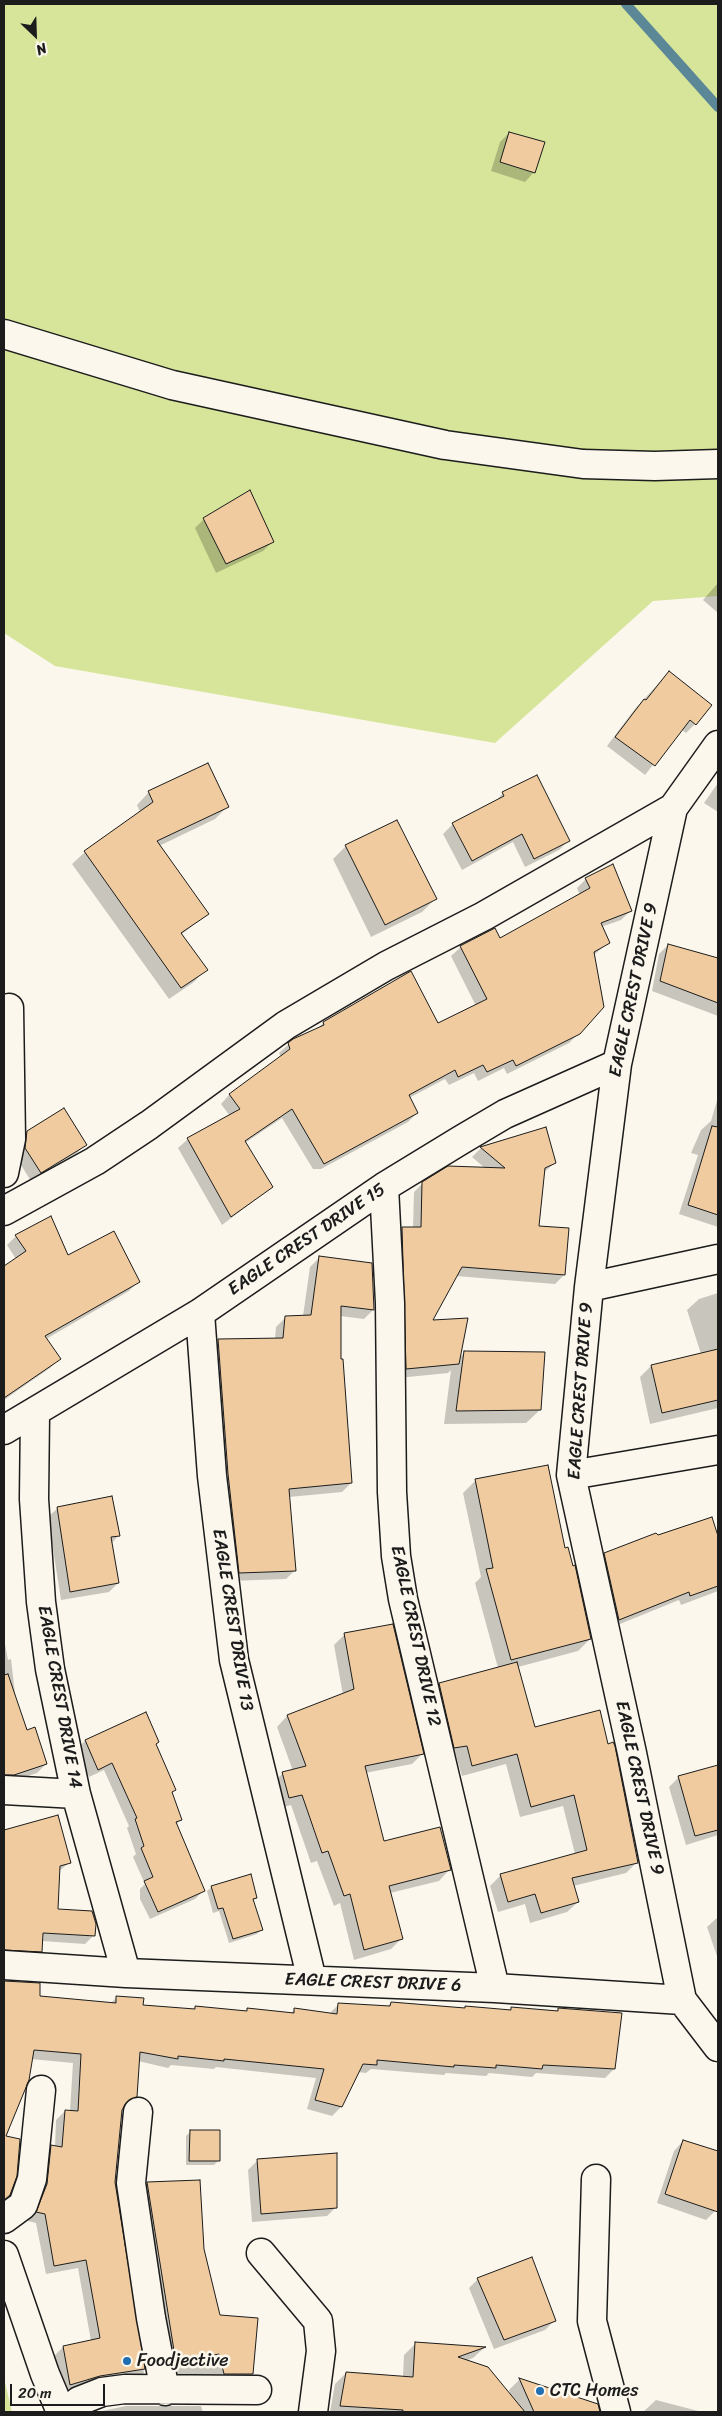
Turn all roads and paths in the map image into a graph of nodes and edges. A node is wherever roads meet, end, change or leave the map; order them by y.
1 (4, 334) edge
2 (718, 464) edge
3 (718, 745) edge
4 (673, 808) junction
5 (9, 1008) dead end
6 (617, 1064) junction
7 (4, 1173) edge
8 (384, 1187) junction
9 (4, 1211) edge
10 (718, 1259) edge
11 (589, 1287) junction
12 (200, 1313) junction
13 (35, 1414) junction
14 (4, 1430) edge
15 (718, 1450) edge
16 (571, 1475) junction
17 (4, 1790) edge
18 (76, 1794) junction
19 (4, 1965) edge
20 (126, 1973) junction
21 (312, 1980) junction
22 (495, 1988) junction
23 (682, 2000) junction
24 (718, 2047) edge
25 (42, 2090) dead end
26 (138, 2112) dead end
27 (596, 2179) dead end
28 (4, 2219) edge
29 (261, 2253) dead end
30 (4, 2254) edge
31 (257, 2390) dead end
32 (166, 2391) junction
33 (61, 2412) edge
34 (66, 2412) edge
35 (313, 2412) edge
36 (616, 2412) edge

1 - 2 street
3 - 4 street
4 - 6 street, EAGLE CREST DRIVE 9
4 - 9 street
5 - 7 street
6 - 8 street, EAGLE CREST DRIVE 15
6 - 11 street, EAGLE CREST DRIVE 9
8 - 12 street, EAGLE CREST DRIVE 15
8 - 22 street, EAGLE CREST DRIVE 12
10 - 11 street
11 - 16 street, EAGLE CREST DRIVE 9
12 - 13 street, EAGLE CREST DRIVE 15
12 - 21 street, EAGLE CREST DRIVE 13
13 - 14 street, EAGLE CREST DRIVE 15
13 - 18 street, EAGLE CREST DRIVE 14
15 - 16 street
16 - 23 street, EAGLE CREST DRIVE 9
17 - 18 street
18 - 20 street, EAGLE CREST DRIVE 14
19 - 20 street, EAGLE CREST DRIVE 6
20 - 21 street, EAGLE CREST DRIVE 6
21 - 22 street, EAGLE CREST DRIVE 6
22 - 23 street, EAGLE CREST DRIVE 6
23 - 24 street
25 - 28 street
26 - 32 street
27 - 36 street
29 - 35 street
30 - 33 street
31 - 32 street
32 - 34 street

